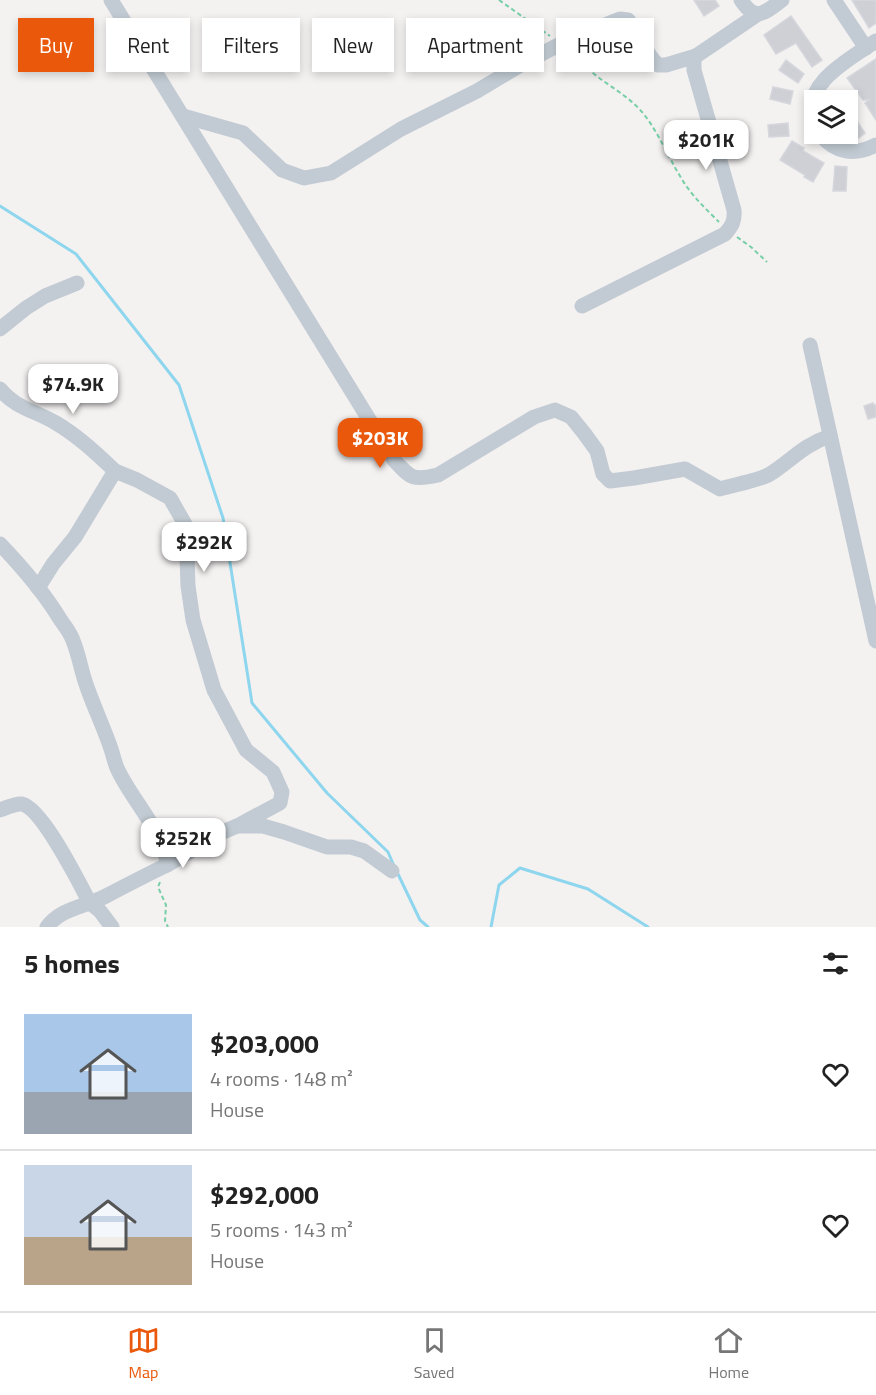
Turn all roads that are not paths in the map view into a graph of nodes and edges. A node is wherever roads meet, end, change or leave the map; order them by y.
1 (111, 0) edge
2 (741, 0) edge
3 (782, 0) edge
4 (834, 0) edge
5 (758, 14) junction
6 (871, 45) edge
7 (696, 56) junction
8 (818, 90) edge
9 (183, 116) junction
10 (832, 144) edge
11 (876, 145) edge
12 (77, 283) dead end
13 (582, 306) dead end
14 (0, 329) edge
15 (810, 345) dead end
16 (0, 389) edge
17 (830, 436) junction
18 (115, 471) junction
19 (0, 544) edge
20 (38, 588) junction
21 (876, 641) edge
22 (0, 810) edge
23 (237, 826) junction
24 (167, 865) junction
25 (392, 871) dead end
26 (90, 903) junction
27 (47, 927) edge
28 (112, 927) edge

1 - 9 street
2 - 5 street
3 - 5 street
4 - 6 street
5 - 7 street
6 - 8 street
7 - 9 street
7 - 13 street
9 - 17 street
10 - 11 street
12 - 14 street
15 - 17 street
16 - 18 street
17 - 21 street
18 - 20 street
18 - 23 street
19 - 20 street
20 - 24 street
22 - 26 street
23 - 24 street
23 - 25 street
24 - 26 street
26 - 27 street
26 - 28 street

